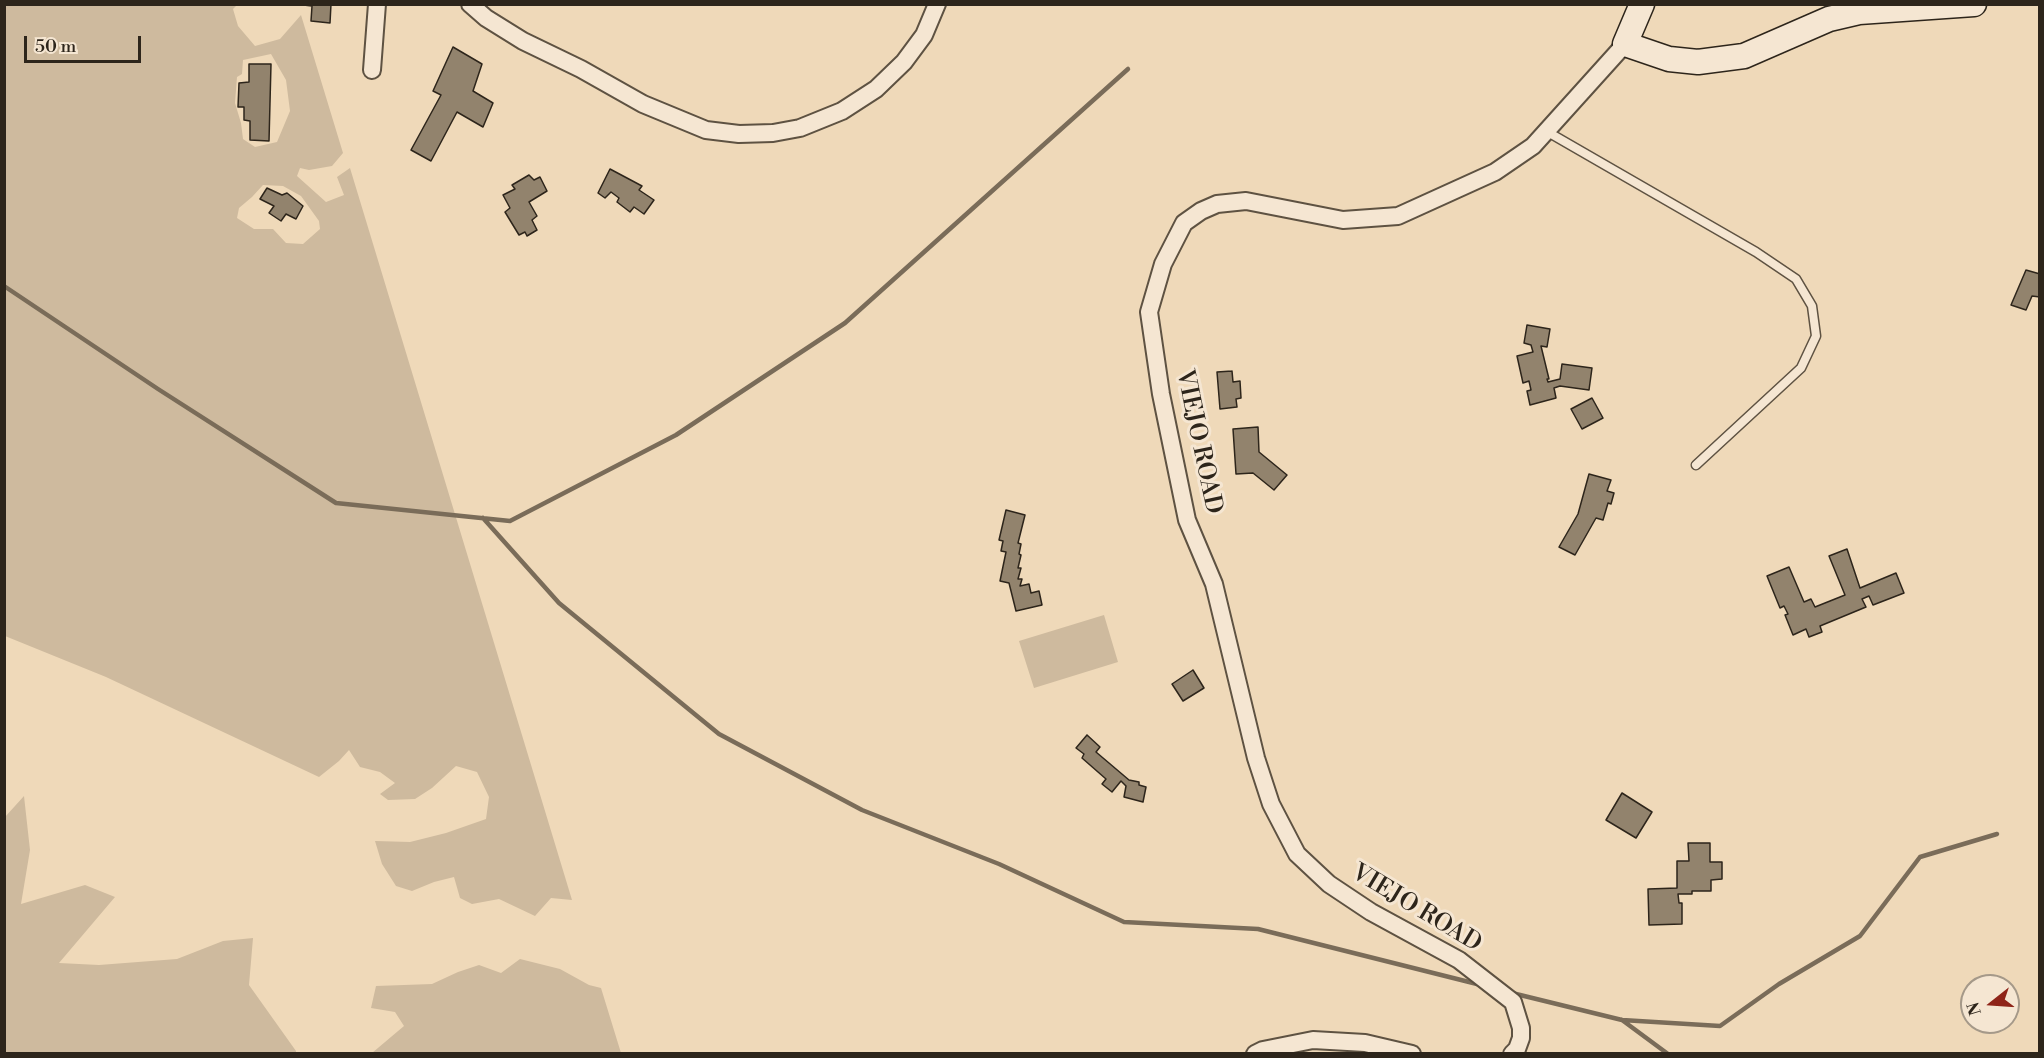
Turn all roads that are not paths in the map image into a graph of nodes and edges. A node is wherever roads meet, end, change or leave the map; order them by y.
1 (377, 4) edge
2 (470, 4) edge
3 (937, 4) edge
4 (1642, 4) edge
5 (1974, 4) edge
6 (1625, 44) junction
7 (372, 69) dead end
8 (1546, 131) junction
9 (1696, 465) dead end
10 (1256, 1053) edge
11 (1412, 1053) edge
12 (1512, 1053) edge

1 - 7 street
2 - 3 street
4 - 6 street
5 - 6 street
6 - 8 street, VIEJO ROAD
8 - 9 lane
8 - 12 street, VIEJO ROAD
10 - 11 street

